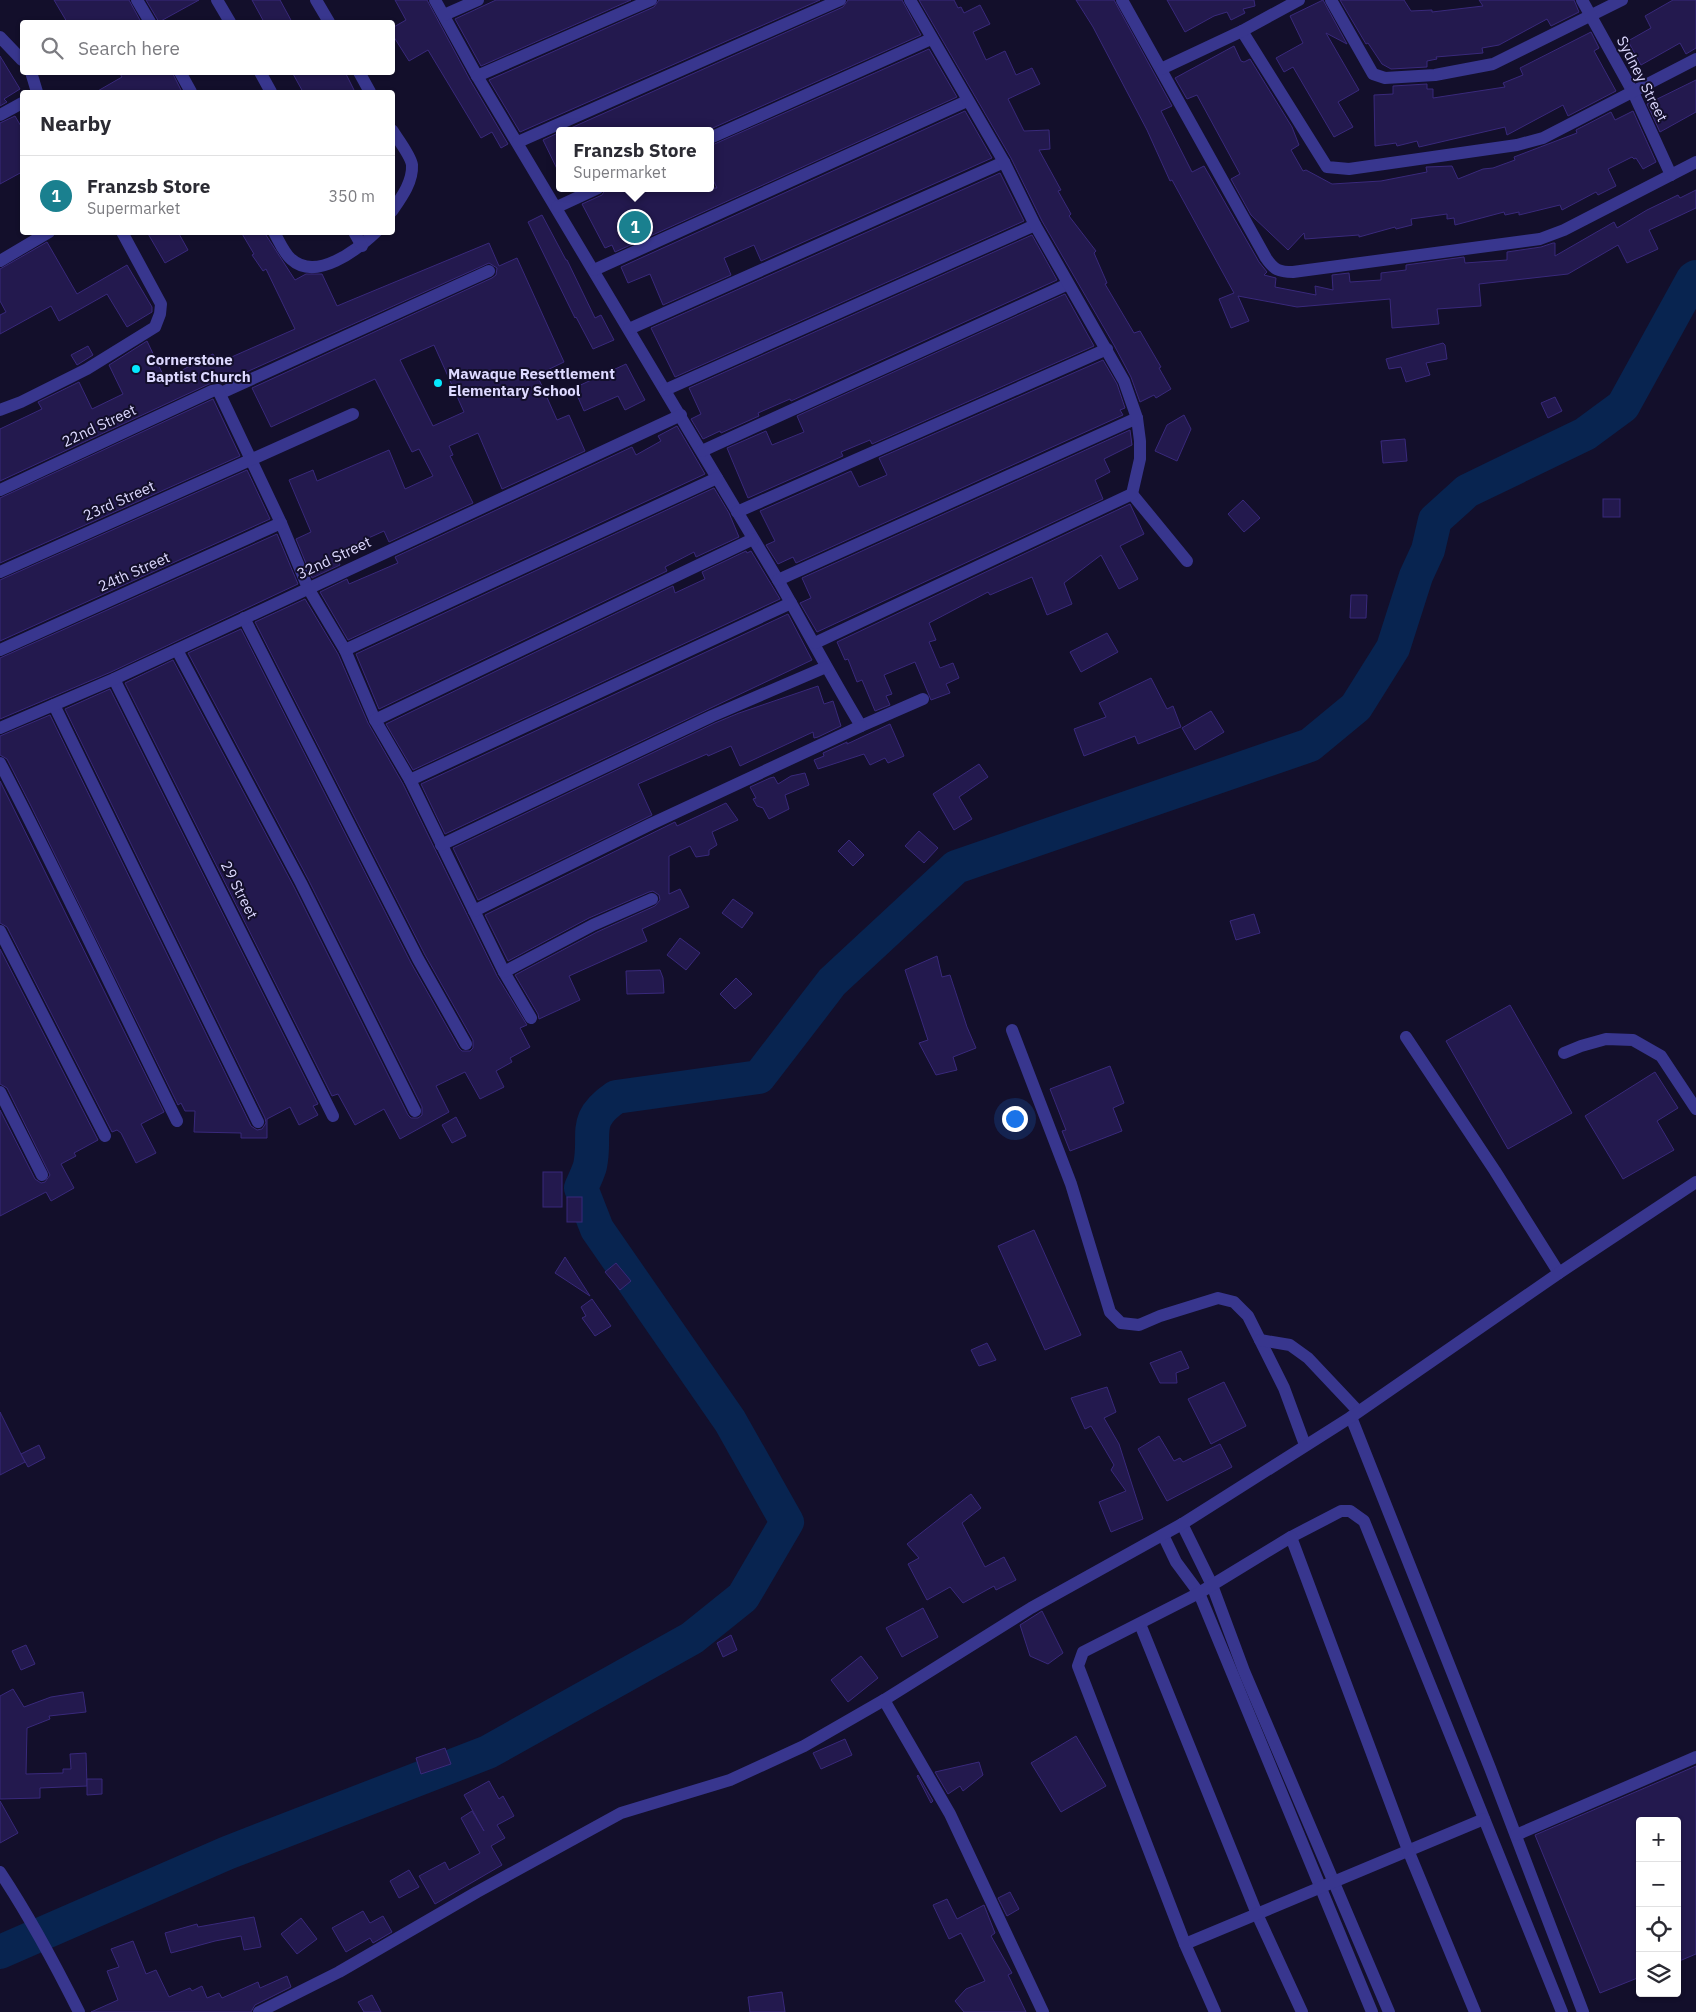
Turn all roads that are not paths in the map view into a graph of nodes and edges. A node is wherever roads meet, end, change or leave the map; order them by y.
1 (136, 0) edge
2 (217, 0) edge
3 (316, 0) edge
4 (435, 0) edge
5 (478, 0) edge
6 (652, 0) edge
7 (840, 0) edge
8 (910, 0) edge
9 (1122, 0) edge
10 (1300, 0) edge
11 (1331, 0) edge
12 (1582, 0) edge
13 (1622, 0) edge
14 (444, 15) junction
15 (1591, 16) junction
16 (149, 20) edge
17 (229, 20) edge
18 (328, 20) edge
19 (1242, 31) junction
20 (0, 37) edge
21 (931, 38) junction
22 (20, 58) edge
23 (1696, 59) edge
24 (1161, 70) junction
25 (32, 75) edge
26 (182, 75) edge
27 (262, 75) edge
28 (361, 75) edge
29 (477, 76) junction
30 (36, 90) edge
31 (190, 90) edge
32 (270, 90) edge
33 (369, 90) edge
34 (1633, 92) junction
35 (967, 101) junction
36 (20, 104) edge
37 (0, 114) edge
38 (395, 135) edge
39 (714, 136) edge
40 (518, 142) junction
41 (1004, 162) junction
42 (1696, 162) edge
43 (1671, 175) junction
44 (589, 192) edge
45 (395, 206) edge
46 (557, 207) junction
47 (1035, 224) junction
48 (43, 235) edge
49 (124, 235) edge
50 (276, 235) edge
51 (356, 235) edge
52 (373, 235) edge
53 (362, 246) junction
54 (0, 261) edge
55 (594, 270) junction
56 (489, 271) dead end
57 (1068, 284) junction
58 (629, 329) junction
59 (1107, 349) junction
60 (665, 390) junction
61 (216, 392) junction
62 (0, 410) edge
63 (353, 414) dead end
64 (681, 415) junction
65 (1137, 418) junction
66 (702, 451) junction
67 (251, 460) junction
68 (717, 478) junction
69 (0, 490) edge
70 (1132, 494) junction
71 (737, 512) junction
72 (281, 523) junction
73 (753, 539) junction
74 (1187, 561) dead end
75 (0, 572) edge
76 (778, 580) junction
77 (308, 588) junction
78 (791, 603) junction
79 (244, 618) junction
80 (815, 643) junction
81 (0, 650) edge
82 (176, 650) junction
83 (345, 650) junction
84 (826, 667) junction
85 (114, 679) junction
86 (923, 699) dead end
87 (54, 705) junction
88 (375, 720) junction
89 (861, 726) junction
90 (0, 728) edge
91 (0, 764) edge
92 (410, 780) junction
93 (442, 845) junction
94 (652, 899) dead end
95 (474, 911) junction
96 (0, 931) edge
97 (504, 972) junction
98 (532, 1018) dead end
99 (1012, 1030) dead end
100 (1406, 1037) dead end
101 (466, 1044) dead end
102 (1564, 1053) dead end
103 (0, 1092) edge
104 (1696, 1109) edge
105 (415, 1111) dead end
106 (333, 1116) dead end
107 (177, 1122) dead end
108 (258, 1122) dead end
109 (105, 1136) dead end
110 (42, 1175) dead end
111 (1696, 1182) edge
112 (1559, 1273) junction
113 (1260, 1340) junction
114 (1355, 1414) junction
115 (1305, 1445) junction
116 (1182, 1524) junction
117 (1163, 1535) junction
118 (1291, 1538) junction
119 (1212, 1585) junction
120 (1199, 1592) junction
121 (1140, 1624) junction
122 (884, 1700) junction
123 (1696, 1757) edge
124 (1484, 1819) junction
125 (1516, 1835) junction
126 (1408, 1850) junction
127 (0, 1872) edge
128 (1334, 1881) junction
129 (1320, 1887) junction
130 (1257, 1914) junction
131 (1185, 1944) junction
132 (266, 2010) edge
133 (79, 2012) edge
134 (1043, 2012) edge
135 (1215, 2012) edge
136 (1302, 2012) edge
137 (1372, 2012) edge
138 (1389, 2012) edge
139 (1475, 2012) edge
140 (1562, 2012) edge
141 (1582, 2012) edge

1 - 16 street
2 - 17 street
3 - 18 street
4 - 14 street
5 - 14 street
6 - 29 street
7 - 40 street
8 - 21 street
9 - 24 street
10 - 19 street
11 - 15 street
12 - 15 street, Sydney Street
13 - 15 street
14 - 29 street
15 - 34 street, Sydney Street
19 - 24 street
19 - 34 street
20 - 22 street
21 - 35 street
21 - 39 street
23 - 34 street
24 - 43 street
25 - 30 street
26 - 31 street
27 - 32 street
28 - 33 street
29 - 40 street
34 - 43 street, Sydney Street
35 - 41 street
35 - 55 street
36 - 37 street
38 - 45 street
40 - 46 street
41 - 47 street
41 - 58 street
42 - 43 street
44 - 46 street
46 - 55 street
47 - 57 street
47 - 60 street
48 - 54 street
49 - 62 street
50 - 53 street
51 - 53 street
52 - 53 street
55 - 58 street
56 - 61 street, 22nd Street
57 - 59 street
57 - 66 street
58 - 60 street
59 - 65 street
59 - 71 street
60 - 64 street
61 - 67 street
61 - 69 street, 22nd Street
63 - 67 street, 23rd Street
64 - 66 street
64 - 77 street, 32nd Street
65 - 70 street
65 - 76 street
66 - 68 street
67 - 72 street
67 - 75 street, 23rd Street
68 - 71 street
68 - 83 street
70 - 74 street
70 - 80 street
71 - 73 street
72 - 77 street
72 - 81 street, 24th Street
73 - 76 street
73 - 88 street
76 - 78 street
77 - 79 street, 32nd Street
77 - 83 street
78 - 80 street
78 - 92 street
79 - 82 street, 32nd Street
79 - 101 street
80 - 84 street
82 - 85 street, 32nd Street
82 - 105 street
83 - 88 street
84 - 89 street
84 - 93 street
85 - 87 street, 32nd Street
85 - 106 street, 29 Street
86 - 89 street
87 - 90 street, 32nd Street
87 - 108 street
88 - 92 street
89 - 95 street
91 - 107 street
92 - 93 street
93 - 95 street
94 - 97 street
95 - 97 street
96 - 109 street
97 - 98 street
99 - 113 street
100 - 112 street
102 - 104 street
103 - 110 street
111 - 112 street
112 - 114 street
113 - 114 street
113 - 115 street
114 - 115 street
114 - 125 street
115 - 116 street
116 - 117 street
116 - 119 street
117 - 120 street
117 - 122 street
118 - 119 street
118 - 124 street
118 - 126 street
119 - 120 street
119 - 128 street
120 - 121 street
120 - 129 street
121 - 130 street
121 - 131 street
122 - 132 street
122 - 134 street
123 - 125 street
124 - 126 street
124 - 140 street
125 - 141 street
126 - 128 street
126 - 139 street
127 - 133 street
128 - 129 street
128 - 138 street
129 - 130 street
129 - 137 street
130 - 131 street
130 - 136 street
131 - 135 street

